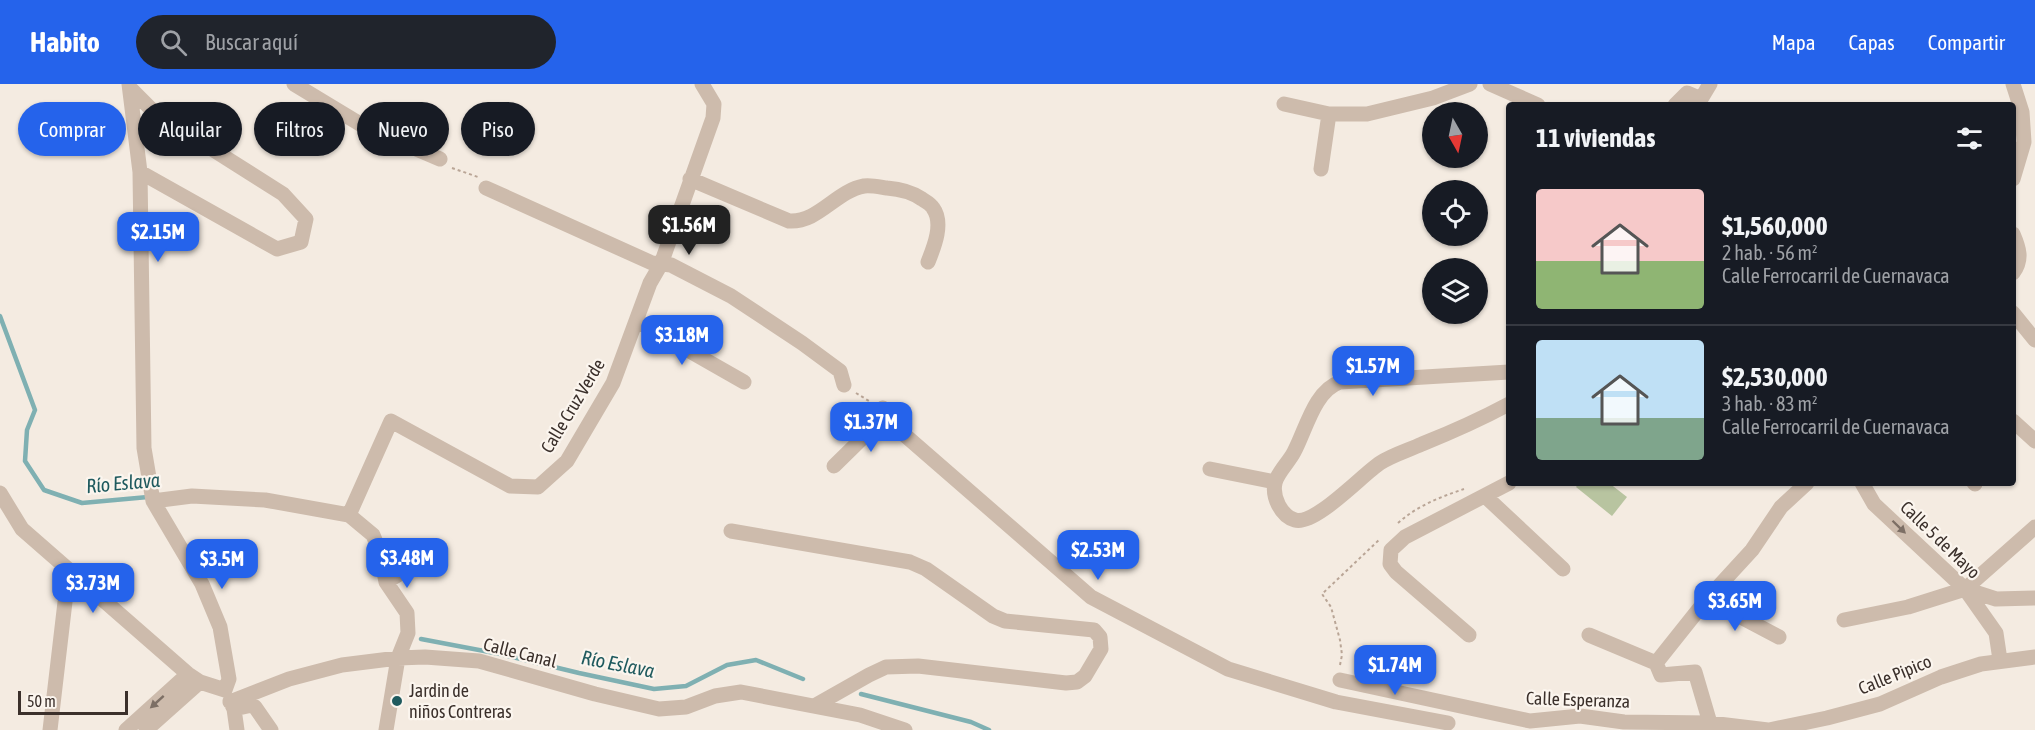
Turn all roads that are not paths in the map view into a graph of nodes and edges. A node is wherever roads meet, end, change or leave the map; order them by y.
1 (294, 84) edge
2 (702, 84) edge
3 (1470, 84) edge
4 (1490, 84) edge
5 (1710, 84) edge
6 (2013, 84) edge
7 (130, 86) edge
8 (1528, 102) edge
9 (1679, 102) edge
10 (1284, 104) dead end
11 (1329, 114) junction
12 (445, 163) road end
13 (1321, 169) dead end
14 (2016, 169) edge
15 (140, 172) junction
16 (690, 179) junction
17 (486, 184) road end
18 (2016, 241) edge
19 (928, 262) dead end
20 (661, 264) junction
21 (2016, 270) edge
22 (2016, 317) edge
23 (637, 321) junction
24 (2035, 340) edge
25 (1506, 372) edge
26 (744, 382) dead end
27 (844, 385) road end
28 (1506, 406) edge
29 (2016, 424) edge
30 (2035, 441) edge
31 (834, 466) dead end
32 (1210, 469) dead end
33 (1275, 482) junction
34 (1506, 485) edge
35 (1804, 486) edge
36 (1864, 486) edge
37 (0, 493) edge
38 (1485, 496) junction
39 (152, 499) junction
40 (349, 515) junction
41 (2035, 527) edge
42 (730, 531) dead end
43 (411, 567) dead end
44 (1563, 569) dead end
45 (386, 582) junction
46 (1965, 589) junction
47 (2035, 598) edge
48 (1707, 599) junction
49 (65, 602) dead end
50 (1844, 620) dead end
51 (1589, 634) dead end
52 (1469, 635) dead end
53 (1779, 637) dead end
54 (2035, 657) edge
55 (398, 658) junction
56 (2000, 660) junction
57 (1656, 663) junction
58 (194, 678) junction
59 (1340, 680) dead end
60 (230, 700) junction
61 (816, 705) junction
62 (1448, 723) dead end
63 (1710, 723) junction
64 (50, 730) edge
65 (126, 730) edge
66 (146, 730) edge
67 (237, 730) edge
68 (271, 730) edge
69 (386, 730) edge
70 (905, 730) edge
71 (1768, 730) edge

1 - 12 street
2 - 16 street, Calle Cruz Verde
3 - 11 street
4 - 8 street
5 - 9 street
6 - 14 street
7 - 15 street
7 - 15 street
10 - 11 street
11 - 13 street
15 - 39 street
16 - 19 street
16 - 20 street, Calle Cruz Verde
17 - 20 street
18 - 21 street
20 - 23 street, Calle Cruz Verde
20 - 27 street
22 - 24 street
23 - 26 street
23 - 40 street, Calle Cruz Verde
25 - 33 street
28 - 33 street
29 - 30 street
31 - 62 street
32 - 33 street
34 - 38 street
35 - 48 street
36 -> 46 street, Calle 5 de Mayo
37 - 58 street
38 - 44 street
38 - 52 street
39 - 40 street
39 - 60 street
40 - 45 street
41 - 46 street
42 - 61 street
43 - 45 street
45 - 55 street
46 - 47 street
46 - 50 street
46 - 56 street, Calle 5 de Mayo
48 - 53 street
48 - 57 street
49 - 64 street
51 - 57 street
54 - 56 street, Calle Pipico
55 - 60 street, Calle Canal
55 - 61 street, Calle Canal
55 - 69 street
56 - 71 street, Calle Pipico
57 - 63 street
58 - 60 street
58 -> 65 street
58 - 66 street
59 - 63 street, Calle Esperanza
60 - 67 street
60 - 68 street
61 - 70 street, Calle Canal
63 - 71 street, Calle Esperanza

